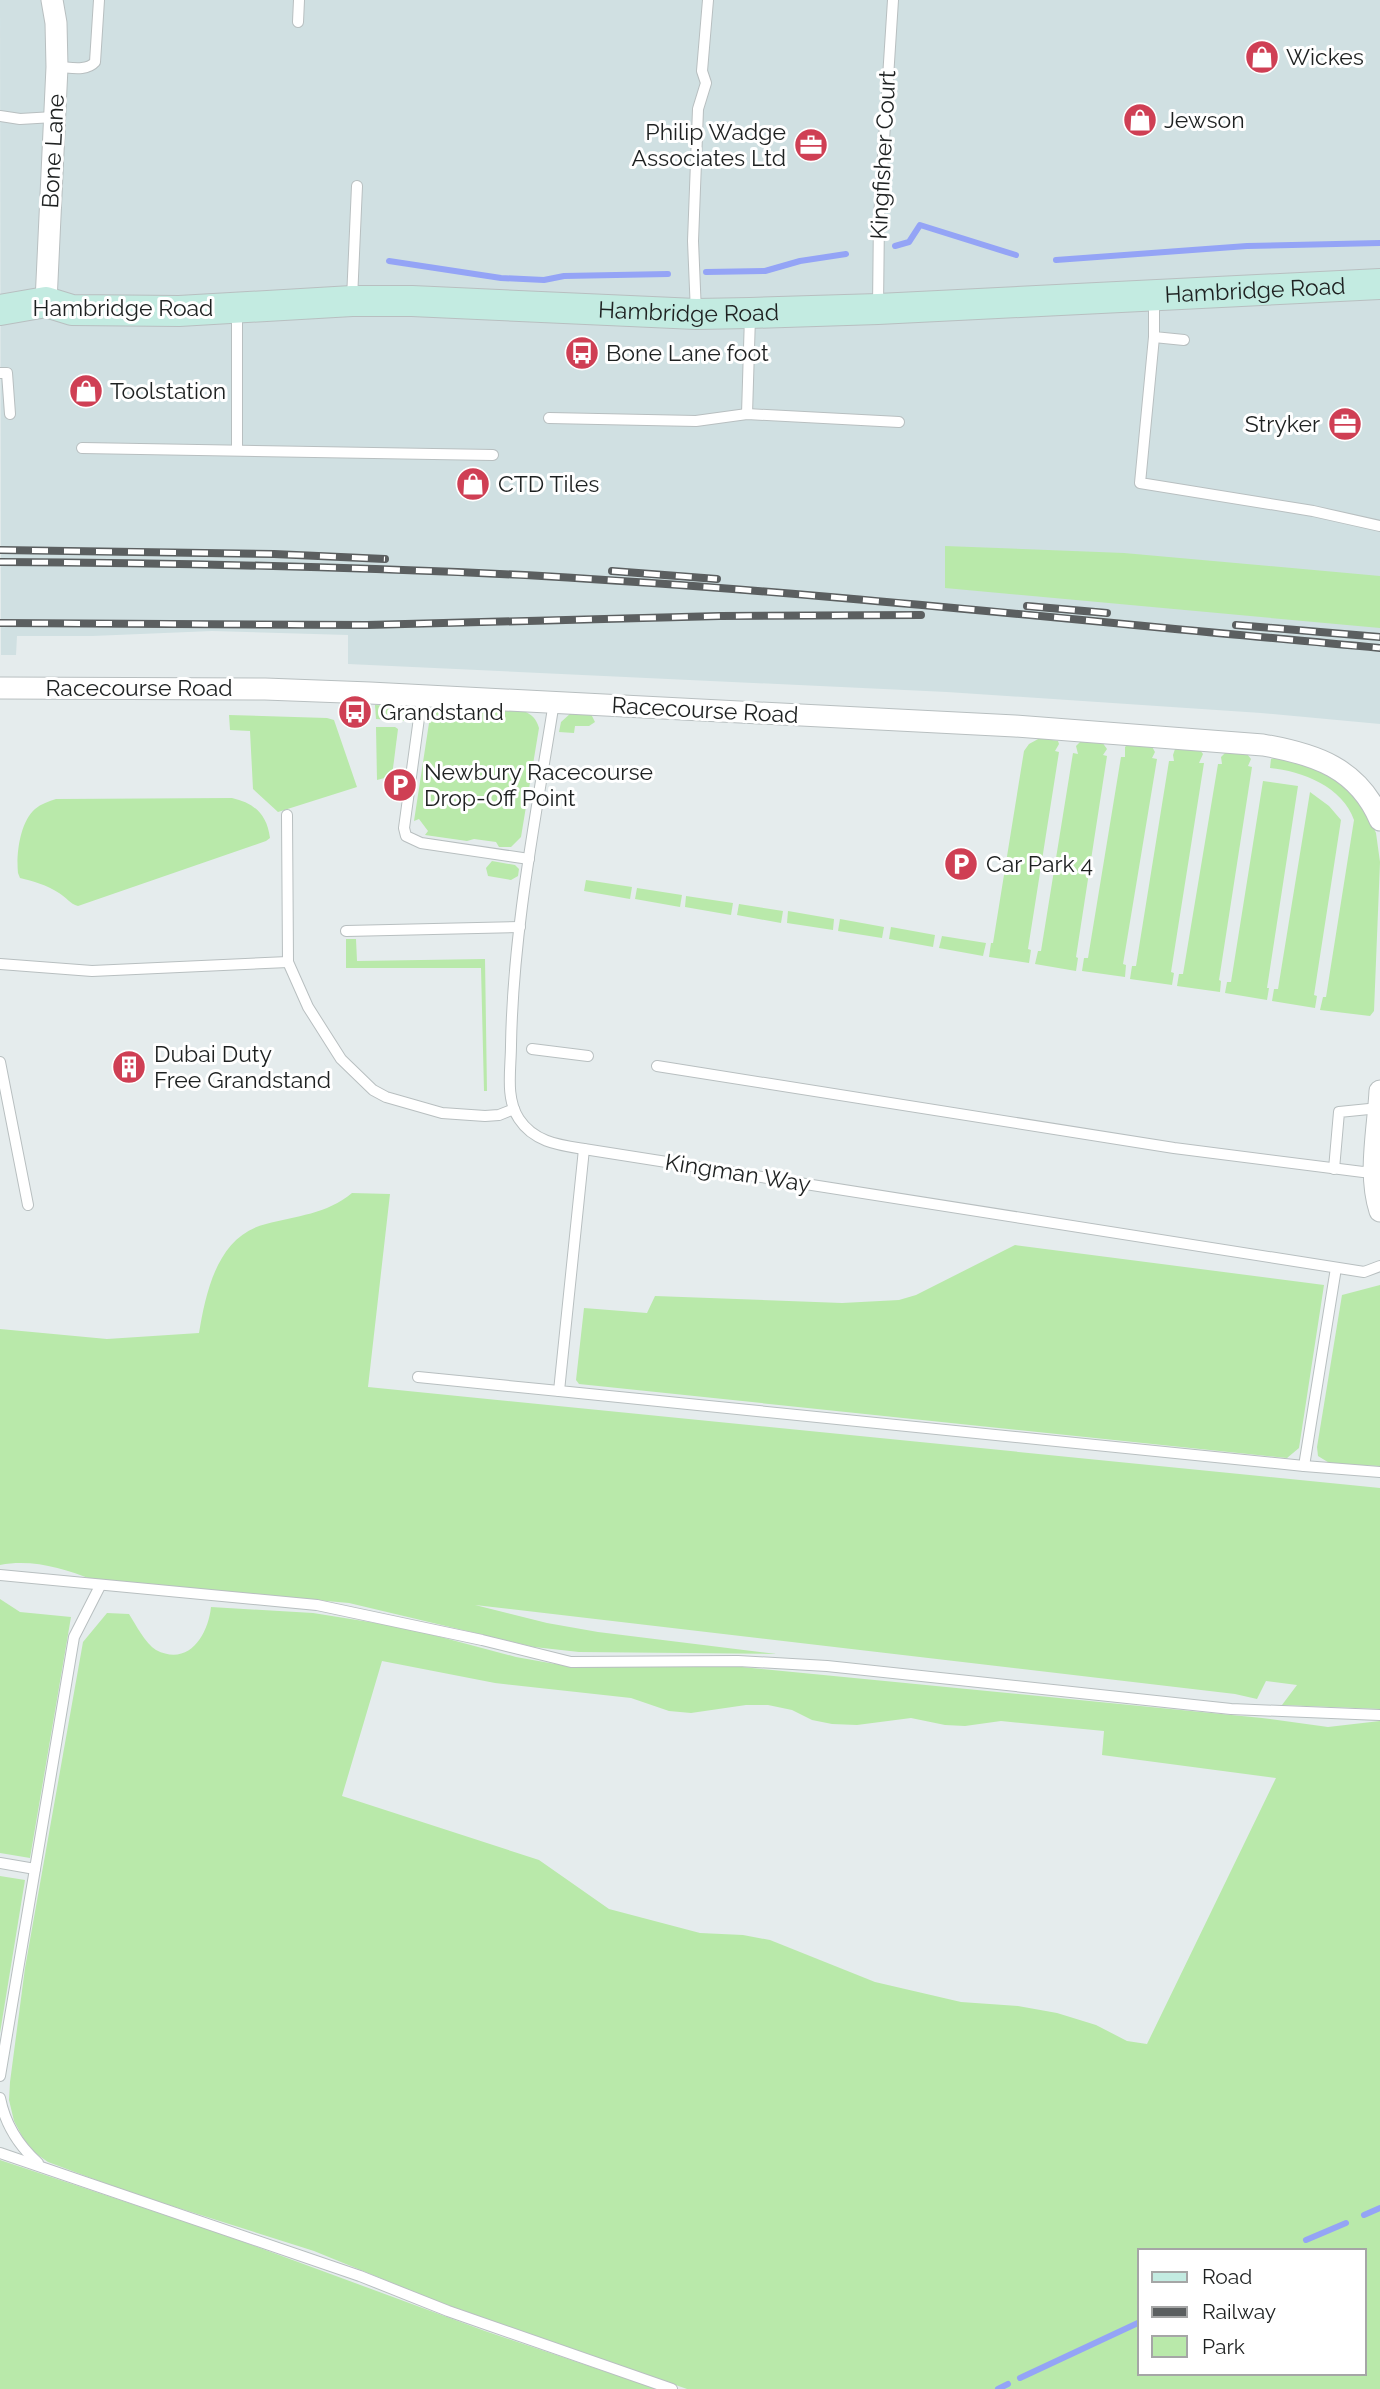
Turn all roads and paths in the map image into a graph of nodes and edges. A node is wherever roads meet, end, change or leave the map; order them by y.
1 (52, 0) edge
2 (99, 0) edge
3 (299, 0) edge
4 (708, 0) edge
5 (893, 0) edge
6 (299, 22) dead end
7 (57, 67) junction
8 (0, 116) edge
9 (54, 117) junction
10 (357, 186) dead end
11 (1380, 284) edge
12 (1154, 295) junction
13 (352, 301) junction
14 (46, 302) junction
15 (237, 308) junction
16 (878, 309) junction
17 (0, 310) edge
18 (750, 313) junction
19 (696, 314) junction
20 (1153, 337) junction
21 (1184, 340) dead end
22 (0, 373) edge
23 (9, 414) dead end
24 (747, 414) junction
25 (549, 418) dead end
26 (899, 422) dead end
27 (82, 449) dead end
28 (237, 450) junction
29 (493, 455) dead end
30 (1380, 526) edge
31 (0, 688) edge
32 (422, 696) junction
33 (554, 702) junction
34 (1377, 805) edge
35 (287, 816) dead end
36 (529, 859) junction
37 (520, 927) junction
38 (346, 931) dead end
39 (288, 962) junction
40 (0, 964) edge
41 (532, 1049) dead end
42 (588, 1056) dead end
43 (0, 1062) edge
44 (657, 1066) dead end
45 (1380, 1091) edge
46 (1379, 1108) edge
47 (514, 1109) junction
48 (584, 1149) junction
49 (1334, 1169) junction
50 (1374, 1170) junction
51 (28, 1205) dead end
52 (1380, 1212) edge
53 (1380, 1266) edge
54 (1336, 1268) junction
55 (418, 1377) dead end
56 (559, 1391) junction
57 (1304, 1466) junction
58 (1380, 1472) edge
59 (0, 1575) edge
60 (100, 1586) junction
61 (1380, 1715) edge
62 (0, 1863) edge
63 (35, 1869) junction
64 (0, 2076) edge
65 (0, 2098) edge
66 (0, 2153) edge
67 (42, 2167) junction
68 (672, 2389) edge

1 - 7 street, Bone Lane
2 - 7 lane
3 - 6 lane
4 - 19 lane
5 - 16 lane, Kingfisher Court
7 - 9 street, Bone Lane
8 - 9 lane
9 - 14 street, Bone Lane
10 - 13 lane
11 - 12 main road, Hambridge Road
12 - 16 main road, Hambridge Road
12 - 20 lane
13 - 15 main road, Hambridge Road
13 - 19 main road, Hambridge Road
14 - 15 main road, Hambridge Road
14 - 17 main road, Hambridge Road
15 - 28 lane
16 - 18 main road, Hambridge Road
18 - 19 main road, Hambridge Road
18 - 24 lane
20 - 21 lane
20 - 30 lane
22 - 23 lane
24 - 25 lane
24 - 26 lane
27 - 28 lane
28 - 29 lane
31 - 32 street, Racecourse Road
32 - 33 street, Racecourse Road
32 - 36 lane
33 - 34 street, Racecourse Road
33 - 36 lane
35 - 39 lane
36 - 37 lane
37 - 38 lane
37 - 47 lane
39 - 40 lane
39 - 47 lane
41 - 42 lane
43 - 51 lane
44 - 49 lane
45 - 46 street
46 - 49 lane
46 - 50 street
47 - 48 lane, Kingman Way
48 - 54 lane, Kingman Way
48 - 56 lane
49 - 50 lane
50 - 52 street
53 - 54 lane, Kingman Way
54 - 57 lane
55 - 56 lane
56 - 57 lane
57 - 58 lane
59 - 60 lane
60 - 61 lane
60 - 63 lane
62 - 63 lane
63 - 64 lane
65 - 67 lane
66 - 67 lane
67 - 68 lane

